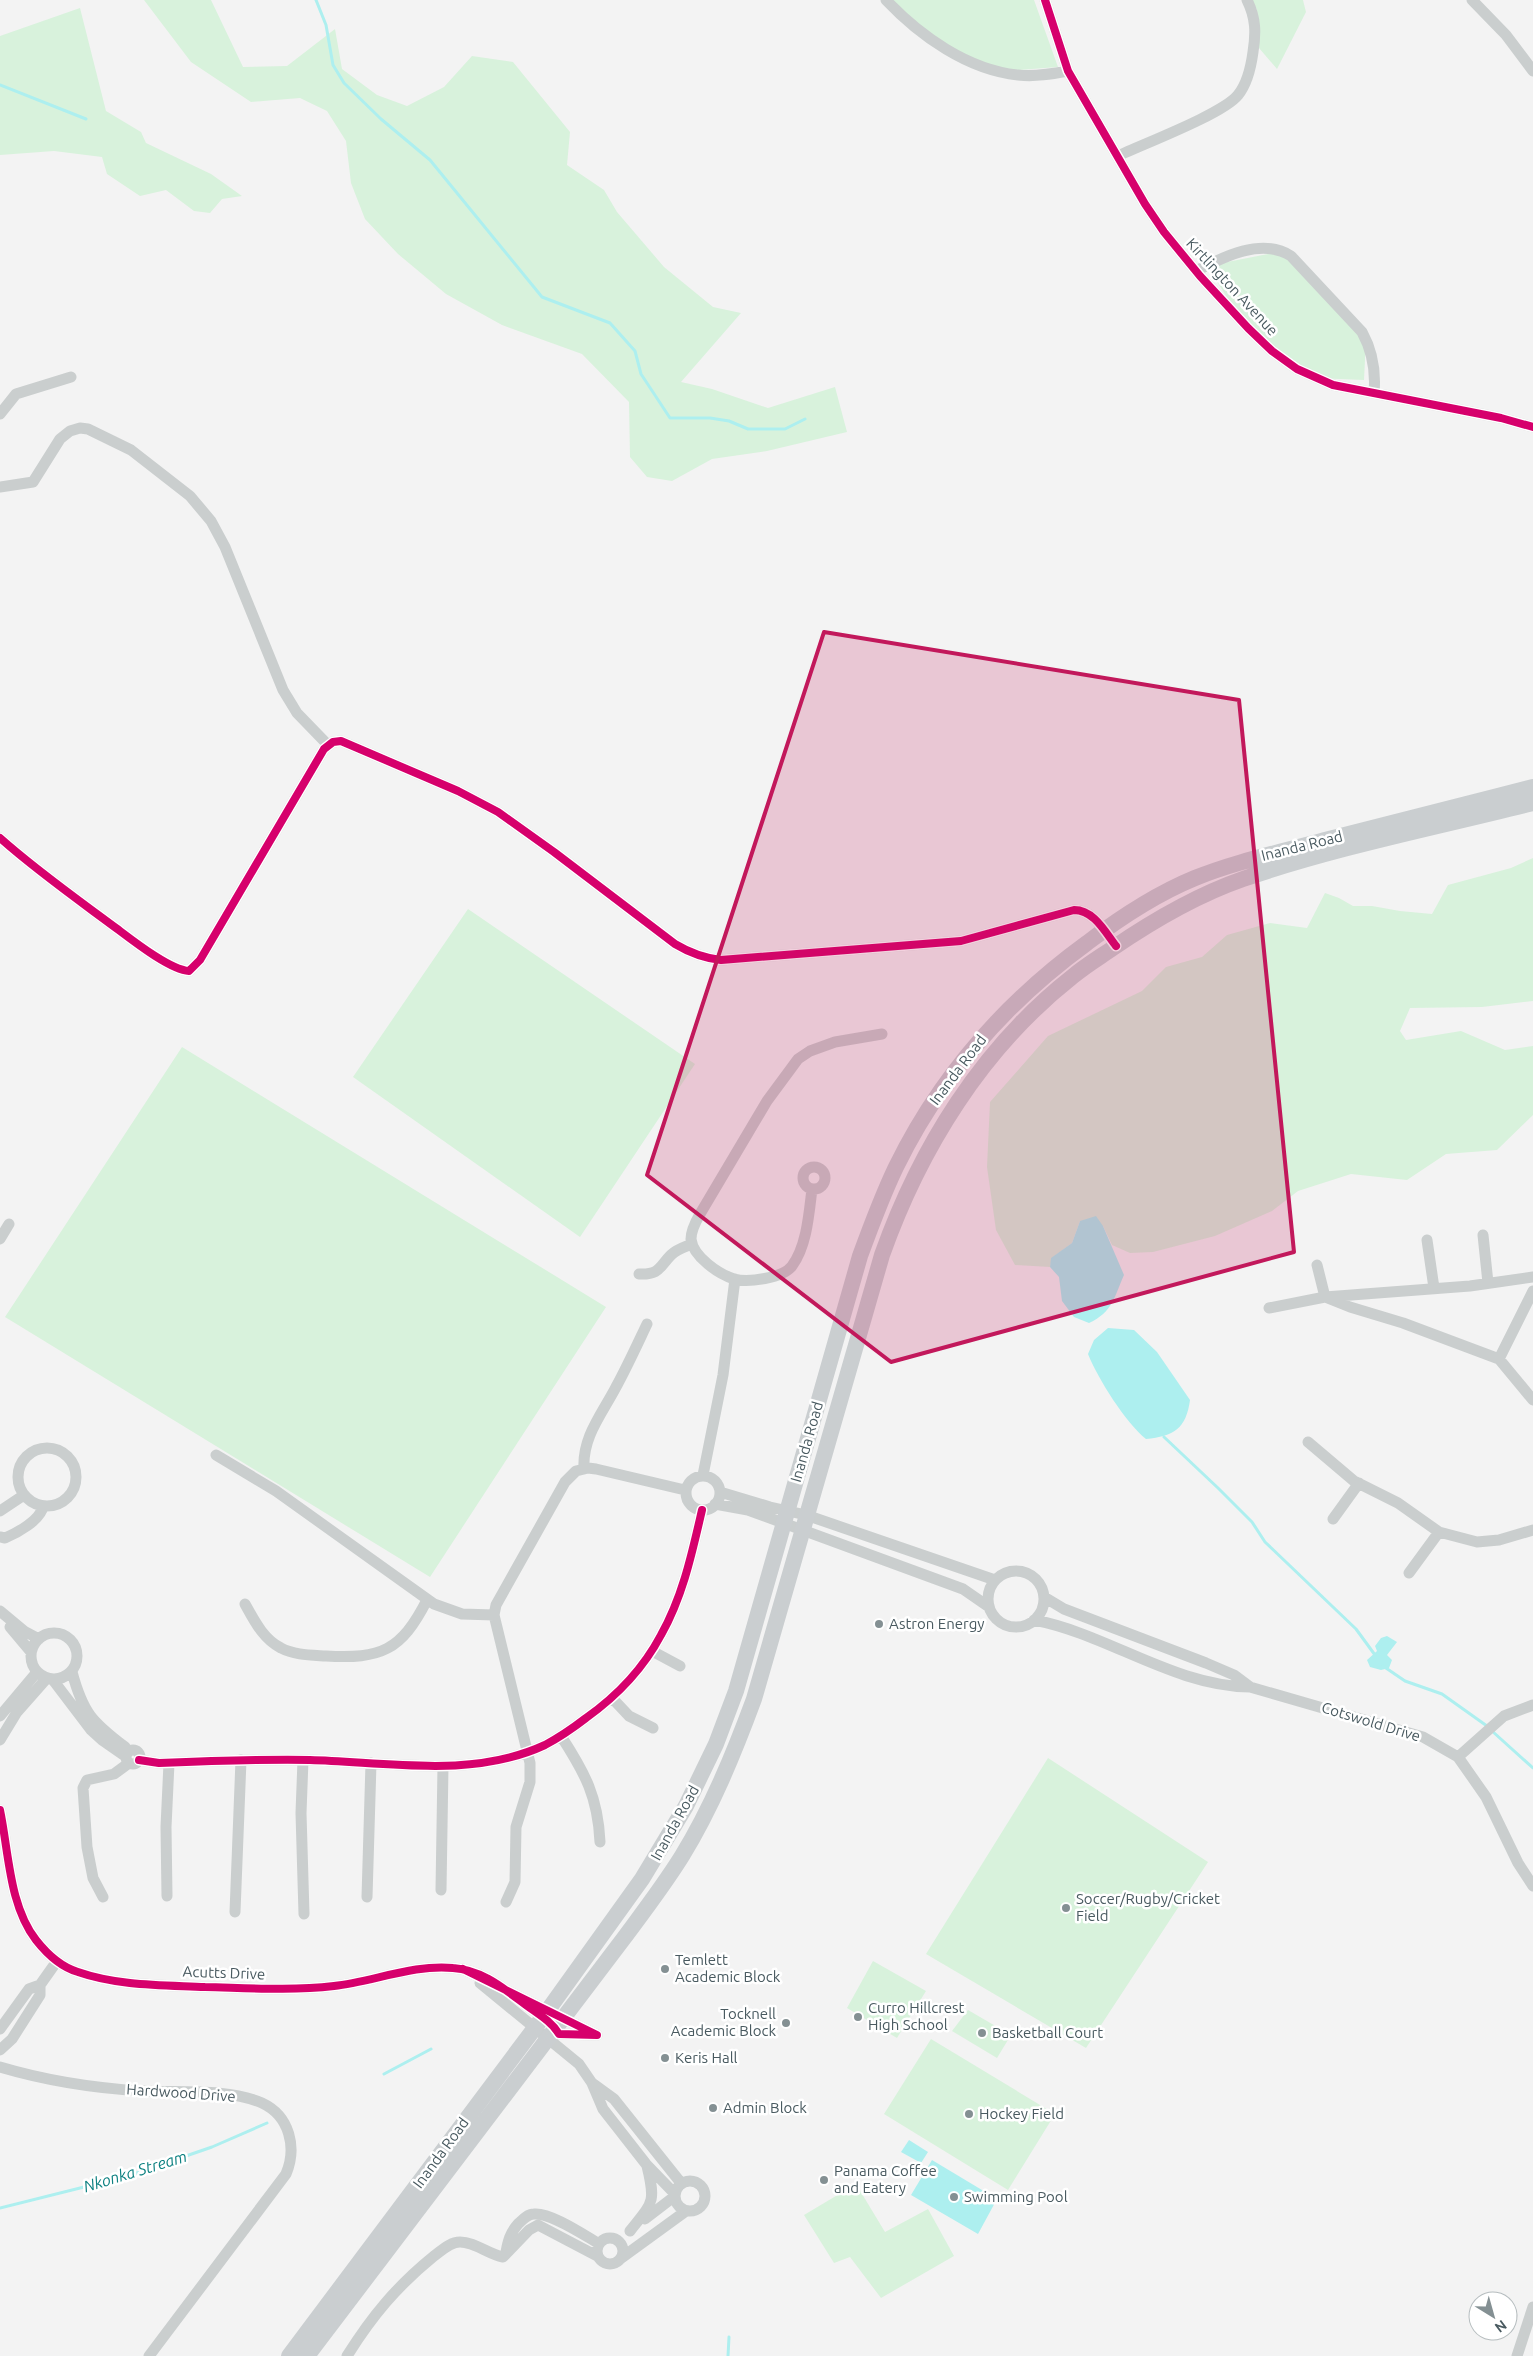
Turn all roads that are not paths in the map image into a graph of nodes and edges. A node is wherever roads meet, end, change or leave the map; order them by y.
1 (886, 0) edge
2 (1045, 0) edge
3 (1247, 0) edge
4 (1472, 0) edge
5 (1068, 71) junction
6 (1533, 71) edge
7 (1118, 156) junction
8 (1196, 271) junction
9 (70, 377) dead end
10 (1374, 393) junction
11 (0, 414) edge
12 (1533, 427) edge
13 (0, 487) edge
14 (328, 745) junction
15 (1533, 787) edge
16 (1533, 803) edge
17 (0, 838) edge
18 (1104, 930) junction
19 (1116, 946) junction
20 (882, 1034) dead end
21 (812, 1189) dead end
22 (9, 1224) dead end
23 (1484, 1235) dead end
24 (0, 1239) edge
25 (1427, 1240) dead end
26 (692, 1244) junction
27 (1317, 1265) dead end
28 (639, 1274) dead end
29 (1533, 1277) edge
30 (735, 1279) junction
31 (1488, 1283) junction
32 (1434, 1288) junction
33 (1533, 1291) edge
34 (1371, 1292) junction
35 (1325, 1297) junction
36 (1269, 1308) dead end
37 (1369, 1313) junction
38 (647, 1324) dead end
39 (1499, 1359) junction
40 (1533, 1400) edge
41 (1308, 1442) dead end
42 (216, 1455) dead end
43 (584, 1469) junction
44 (703, 1475) junction
45 (1359, 1484) junction
46 (685, 1490) junction
47 (720, 1492) junction
48 (24, 1495) junction
49 (716, 1504) junction
50 (43, 1506) junction
51 (0, 1510) edge
52 (702, 1510) junction
53 (786, 1517) junction
54 (1333, 1519) dead end
55 (805, 1522) junction
56 (1533, 1530) edge
57 (1440, 1532) junction
58 (0, 1537) edge
59 (1409, 1573) dead end
60 (995, 1580) junction
61 (1044, 1597) junction
62 (427, 1600) junction
63 (245, 1604) dead end
64 (989, 1608) junction
65 (0, 1610) edge
66 (494, 1616) junction
67 (0, 1619) edge
68 (1034, 1620) junction
69 (39, 1639) junction
70 (1147, 1641) junction
71 (652, 1651) junction
72 (31, 1652) junction
73 (1141, 1658) junction
74 (1211, 1665) junction
75 (680, 1666) dead end
76 (72, 1672) junction
77 (46, 1677) junction
78 (1205, 1680) junction
79 (1250, 1687) junction
80 (613, 1699) junction
81 (1533, 1705) edge
82 (0, 1716) edge
83 (653, 1728) dead end
84 (561, 1736) junction
85 (0, 1740) edge
86 (528, 1752) junction
87 (131, 1757) junction
88 (1458, 1757) junction
89 (241, 1760) junction
90 (302, 1760) junction
91 (169, 1762) junction
92 (371, 1763) junction
93 (443, 1766) junction
94 (0, 1810) edge
95 (600, 1842) dead end
96 (1533, 1886) edge
97 (441, 1890) dead end
98 (167, 1896) dead end
99 (103, 1898) dead end
100 (367, 1898) dead end
101 (506, 1902) dead end
102 (236, 1912) dead end
103 (304, 1914) dead end
104 (57, 1961) junction
105 (463, 1969) junction
106 (40, 1985) junction
107 (543, 2017) junction
108 (0, 2029) edge
109 (556, 2029) junction
110 (0, 2050) edge
111 (0, 2067) edge
112 (592, 2083) junction
113 (646, 2164) junction
114 (681, 2183) junction
115 (675, 2195) junction
116 (686, 2211) junction
117 (630, 2231) junction
118 (619, 2240) junction
119 (598, 2243) junction
120 (506, 2252) junction
121 (597, 2256) junction
122 (620, 2259) junction
123 (1533, 2307) edge
124 (148, 2356) edge
125 (289, 2356) edge
126 (307, 2356) edge
127 (346, 2356) edge
128 (1517, 2356) edge

1 - 5 street
2 - 5 street, Kirtlington Avenue
3 - 7 street
4 - 6 street
5 - 7 street, Kirtlington Avenue
7 - 8 street, Kirtlington Avenue
8 - 10 street, Kirtlington Avenue
8 - 10 street
9 - 11 street
10 - 12 street, Kirtlington Avenue
13 - 14 street
14 - 17 street
14 - 18 street
15 - 18 main road, Inanda Road
16 - 19 main road, Inanda Road
18 - 19 street
18 - 53 main road, Inanda Road
19 - 55 main road, Inanda Road
20 - 26 street
21 - 30 street
22 - 24 street
23 - 31 street
25 - 32 street
26 - 28 street
26 - 30 street
27 - 35 street
29 - 31 street
30 - 44 street
31 - 32 street
32 - 34 street
33 - 39 street
34 - 35 street
34 - 37 street
35 - 36 street
35 - 37 street
37 - 39 street
38 - 43 street
39 - 40 street
41 - 45 street
42 - 62 street
43 - 46 street
43 - 66 street
44 - 46 street
44 - 47 street
45 - 54 street
45 - 57 street
46 - 52 street
47 - 49 street
47 - 53 street
48 - 50 street
48 - 50 street
48 - 51 street
49 - 52 street
49 - 53 street
50 - 58 street
52 - 71 street
53 - 55 street
53 - 55 street
53 - 107 main road, Inanda Road
55 - 60 street
55 - 64 street
55 - 109 main road, Inanda Road
56 - 57 street
57 - 59 street
60 - 61 street
60 - 64 street
61 - 68 street
61 - 70 street, Cotswold Drive
62 - 63 street
62 - 66 street
64 - 68 street
65 - 69 street
66 - 86 street
67 - 72 street
68 - 73 street, Cotswold Drive
69 - 72 street
69 - 76 street
70 - 73 street
70 - 74 street, Cotswold Drive
71 - 75 street
71 - 80 street
72 - 77 street
73 - 78 street, Cotswold Drive
74 - 78 street
74 - 79 street, Cotswold Drive
76 - 77 street
76 - 87 street
77 - 82 street
77 - 85 street
77 - 87 street
78 - 79 street, Cotswold Drive
79 - 88 street, Cotswold Drive
80 - 83 street
80 - 84 street
81 - 88 street
84 - 86 street
84 - 95 street
86 - 93 street
86 - 101 street
87 - 91 street
87 - 99 street
88 - 96 street
89 - 90 street
89 - 91 street
89 - 102 street
90 - 92 street
90 - 103 street
91 - 98 street
92 - 93 street
92 - 100 street
93 - 97 street
94 - 104 street, Acutts Drive
104 - 105 street, Acutts Drive
104 - 106 street
105 - 107 street, Acutts Drive
105 - 109 street
105 - 112 street
106 - 108 street
106 - 110 street
107 - 109 street, Acutts Drive
107 - 125 main road, Inanda Road
109 - 126 main road, Inanda Road
111 - 124 street, Hardwood Drive
112 - 113 street
112 - 114 street
113 - 115 street
113 - 117 street
114 - 115 street
114 - 116 street
115 - 116 street
115 - 117 street
116 - 122 street
117 - 118 street
118 - 119 street
118 - 122 street
119 - 120 street
119 - 121 street
120 - 121 street
120 - 127 street
121 - 122 street
123 - 128 street

